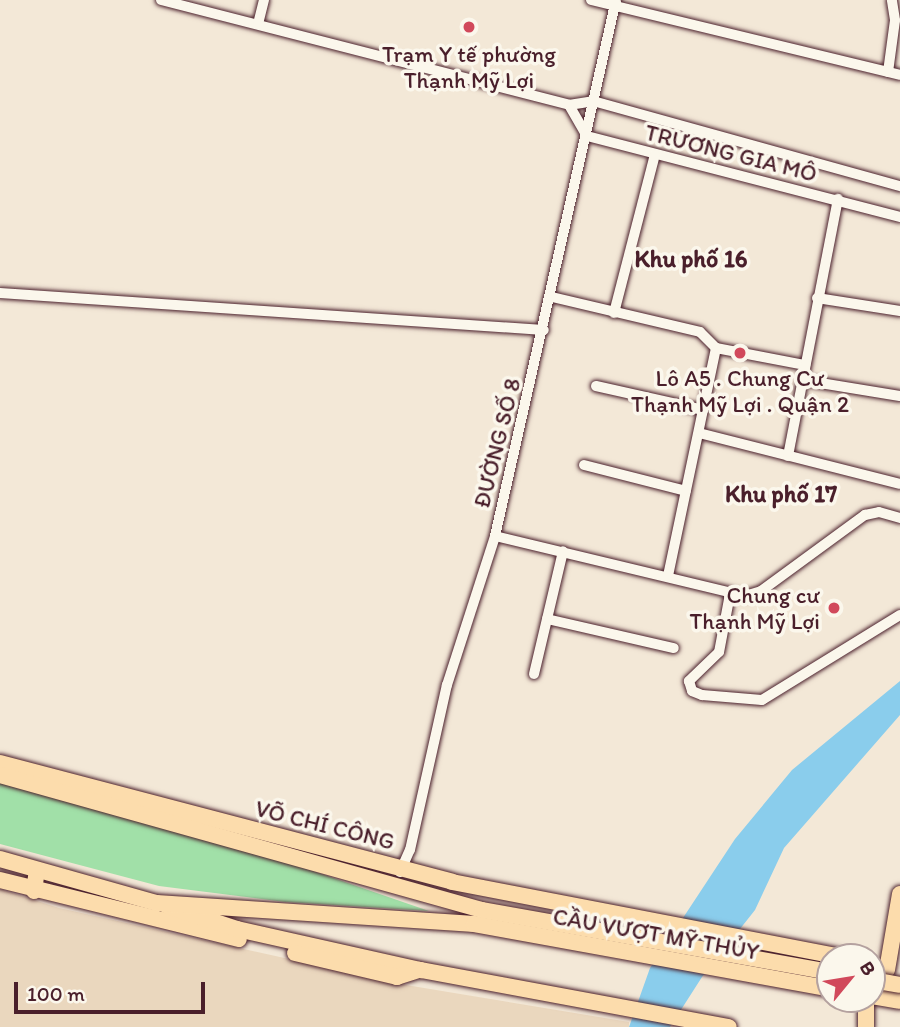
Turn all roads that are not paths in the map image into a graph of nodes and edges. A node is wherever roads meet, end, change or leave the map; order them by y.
1 (161, 0) edge
2 (264, 0) edge
3 (591, 0) edge
4 (892, 0) edge
5 (616, 3) edge
6 (258, 24) junction
7 (888, 72) junction
8 (900, 75) edge
9 (593, 101) junction
10 (569, 105) junction
11 (586, 136) junction
12 (655, 155) junction
13 (900, 186) edge
14 (838, 199) junction
15 (900, 217) edge
16 (0, 293) edge
17 (552, 297) junction
18 (817, 298) junction
19 (900, 311) edge
20 (614, 313) junction
21 (544, 330) junction
22 (716, 348) junction
23 (806, 365) junction
24 (802, 380) junction
25 (596, 386) dead end
26 (900, 396) edge
27 (703, 410) junction
28 (699, 433) junction
29 (788, 456) junction
30 (584, 465) dead end
31 (900, 484) edge
32 (686, 491) junction
33 (900, 518) edge
34 (495, 536) junction
35 (563, 551) junction
36 (668, 576) junction
37 (730, 594) junction
38 (900, 615) edge
39 (547, 619) junction
40 (674, 648) dead end
41 (534, 674) dead end
42 (0, 763) edge
43 (0, 775) edge
44 (0, 859) edge
45 (402, 868) junction
46 (37, 870) junction
47 (0, 880) edge
48 (900, 881) edge
49 (391, 887) junction
50 (34, 891) junction
51 (900, 894) edge
52 (157, 903) junction
53 (478, 917) junction
54 (894, 926) junction
55 (816, 951) edge
56 (886, 967) edge
57 (421, 970) junction
58 (816, 970) edge
59 (816, 986) edge
60 (729, 1027) edge

1 - 6 street, TRƯƠNG GIA MÔ
2 - 6 street
3 - 5 street
4 - 7 street
5 - 7 street
5 - 9 street, ĐƯỜNG SỐ 8
6 - 10 street, TRƯƠNG GIA MÔ
7 - 8 street
9 - 10 street, TRƯƠNG GIA MÔ
9 - 11 street, ĐƯỜNG SỐ 8
9 - 13 street, TRƯƠNG GIA MÔ
10 - 11 street
11 - 12 street, TRƯƠNG GIA MÔ
11 - 17 street, ĐƯỜNG SỐ 8
12 - 14 street, TRƯƠNG GIA MÔ
12 - 20 street
14 - 15 street, TRƯƠNG GIA MÔ
14 - 18 street
16 - 21 street
17 - 20 street
17 - 21 street, ĐƯỜNG SỐ 8
18 - 19 street
18 - 23 street
20 - 22 street
21 - 34 street, ĐƯỜNG SỐ 8
22 - 23 street
22 - 27 street
23 - 24 street
24 - 26 street
24 - 29 street
25 - 27 street
27 - 28 street
28 - 29 street
28 - 32 street
29 - 31 street
30 - 32 street
32 - 36 street
33 - 37 street
34 - 35 street
34 - 45 street, ĐƯỜNG SỐ 8
35 - 36 street
35 - 39 street
36 - 37 street
37 - 38 street
39 - 40 street
39 - 41 street
42 - 45 main road, VÕ CHÍ CÔNG
43 - 49 main road, VÕ CHÍ CÔNG
44 - 46 main road
45 - 49 street, ĐƯỜNG SỐ 8
45 - 55 main road, VÕ CHÍ CÔNG
46 - 50 main road
46 - 52 main road
47 - 50 main road
48 - 54 main road
49 - 53 main road, VÕ CHÍ CÔNG
50 - 57 main road
51 - 54 main road
52 - 53 main road
52 - 57 main road
53 - 58 main road, CẦU VƯỢT MỸ THỦY
53 - 59 main road, CẦU VƯỢT MỸ THỦY
54 - 56 main road
57 - 60 main road

